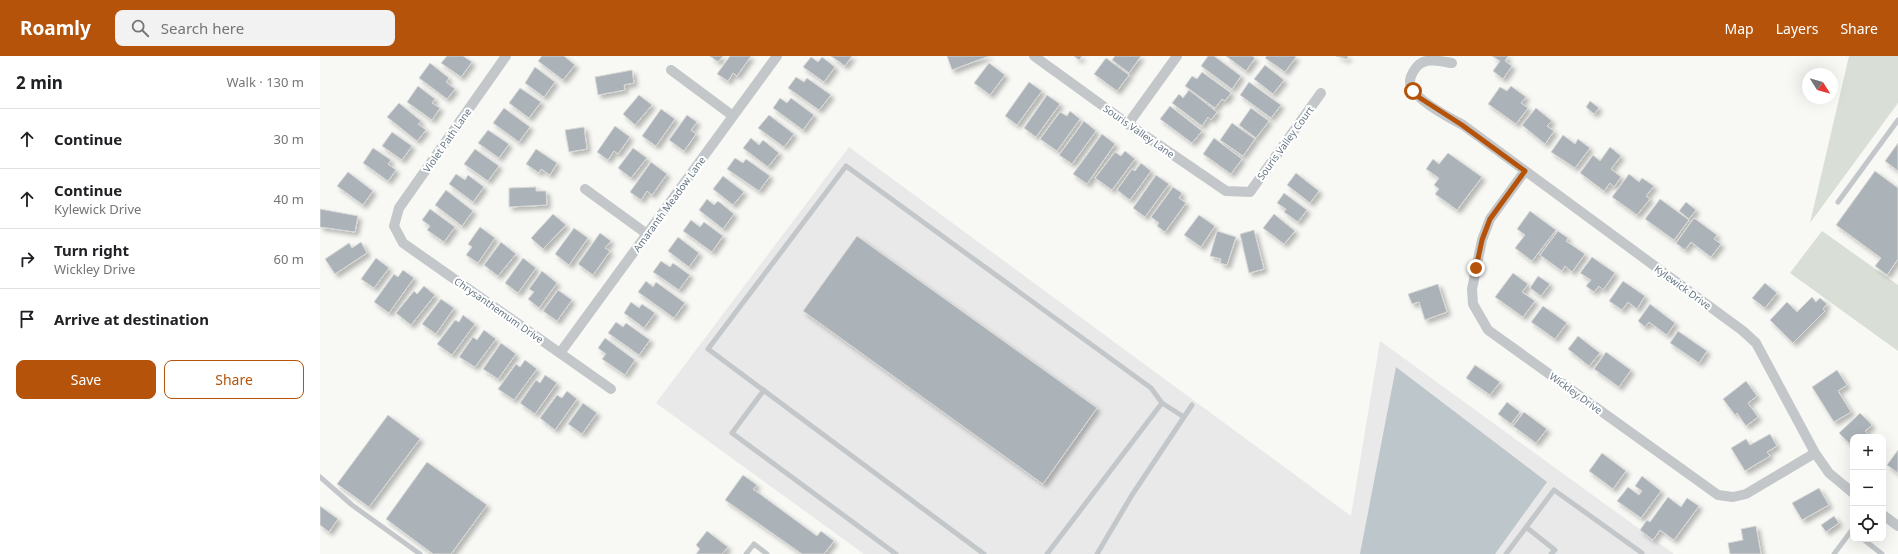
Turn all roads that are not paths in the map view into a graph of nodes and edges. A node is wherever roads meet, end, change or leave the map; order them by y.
1 (506, 56) edge
2 (777, 56) edge
3 (1034, 56) edge
4 (1176, 56) edge
5 (1452, 63) dead end
6 (671, 70) dead end
7 (1320, 93) dead end
8 (733, 116) junction
9 (1898, 120) edge
10 (1128, 124) junction
11 (1525, 171) junction
12 (585, 189) dead end
13 (1250, 192) joint
14 (1838, 202) dead end
15 (394, 226) joint
16 (647, 234) junction
17 (560, 353) junction
18 (610, 389) dead end
19 (764, 390) junction
20 (1162, 403) junction
21 (1192, 405) dead end
22 (1184, 417) junction
23 (1815, 453) junction
24 (320, 477) edge
25 (1850, 490) edge
26 (1886, 517) edge
27 (1898, 526) edge
28 (1526, 528) junction
29 (1850, 533) edge
30 (1867, 542) edge
31 (420, 554) edge
32 (746, 554) edge
33 (767, 554) edge
34 (896, 554) edge
35 (984, 554) edge
36 (1047, 554) edge
37 (1097, 554) edge
38 (1506, 554) edge
39 (1552, 554) edge
40 (1643, 554) edge
41 (1834, 554) edge
42 (1882, 554) edge

1 - 15 street, Violet Path Lane
2 - 8 street, Amaranth Meadow Lane
3 - 10 street, Souris Valley Lane
4 - 10 street
5 - 11 street, Kylewick Drive
6 - 8 street
7 - 13 street, Souris Valley Court
8 - 16 street, Amaranth Meadow Lane
9 - 14 lane
10 - 13 street, Souris Valley Lane
11 - 23 street, Kylewick Drive
11 - 23 street, Wickley Drive
12 - 16 street
15 - 17 street, Chrysanthemum Drive
16 - 17 street, Amaranth Meadow Lane
17 - 18 street, Chrysanthemum Drive
19 - 20 lane
19 - 34 lane
19 - 35 lane
20 - 22 lane
20 - 36 lane
21 - 22 lane
22 - 37 lane
23 - 25 street, Kylewick Drive
24 - 31 lane
26 - 27 street
28 - 38 lane
28 - 39 lane
28 - 40 lane
29 - 41 lane
30 - 42 lane
32 - 33 lane

